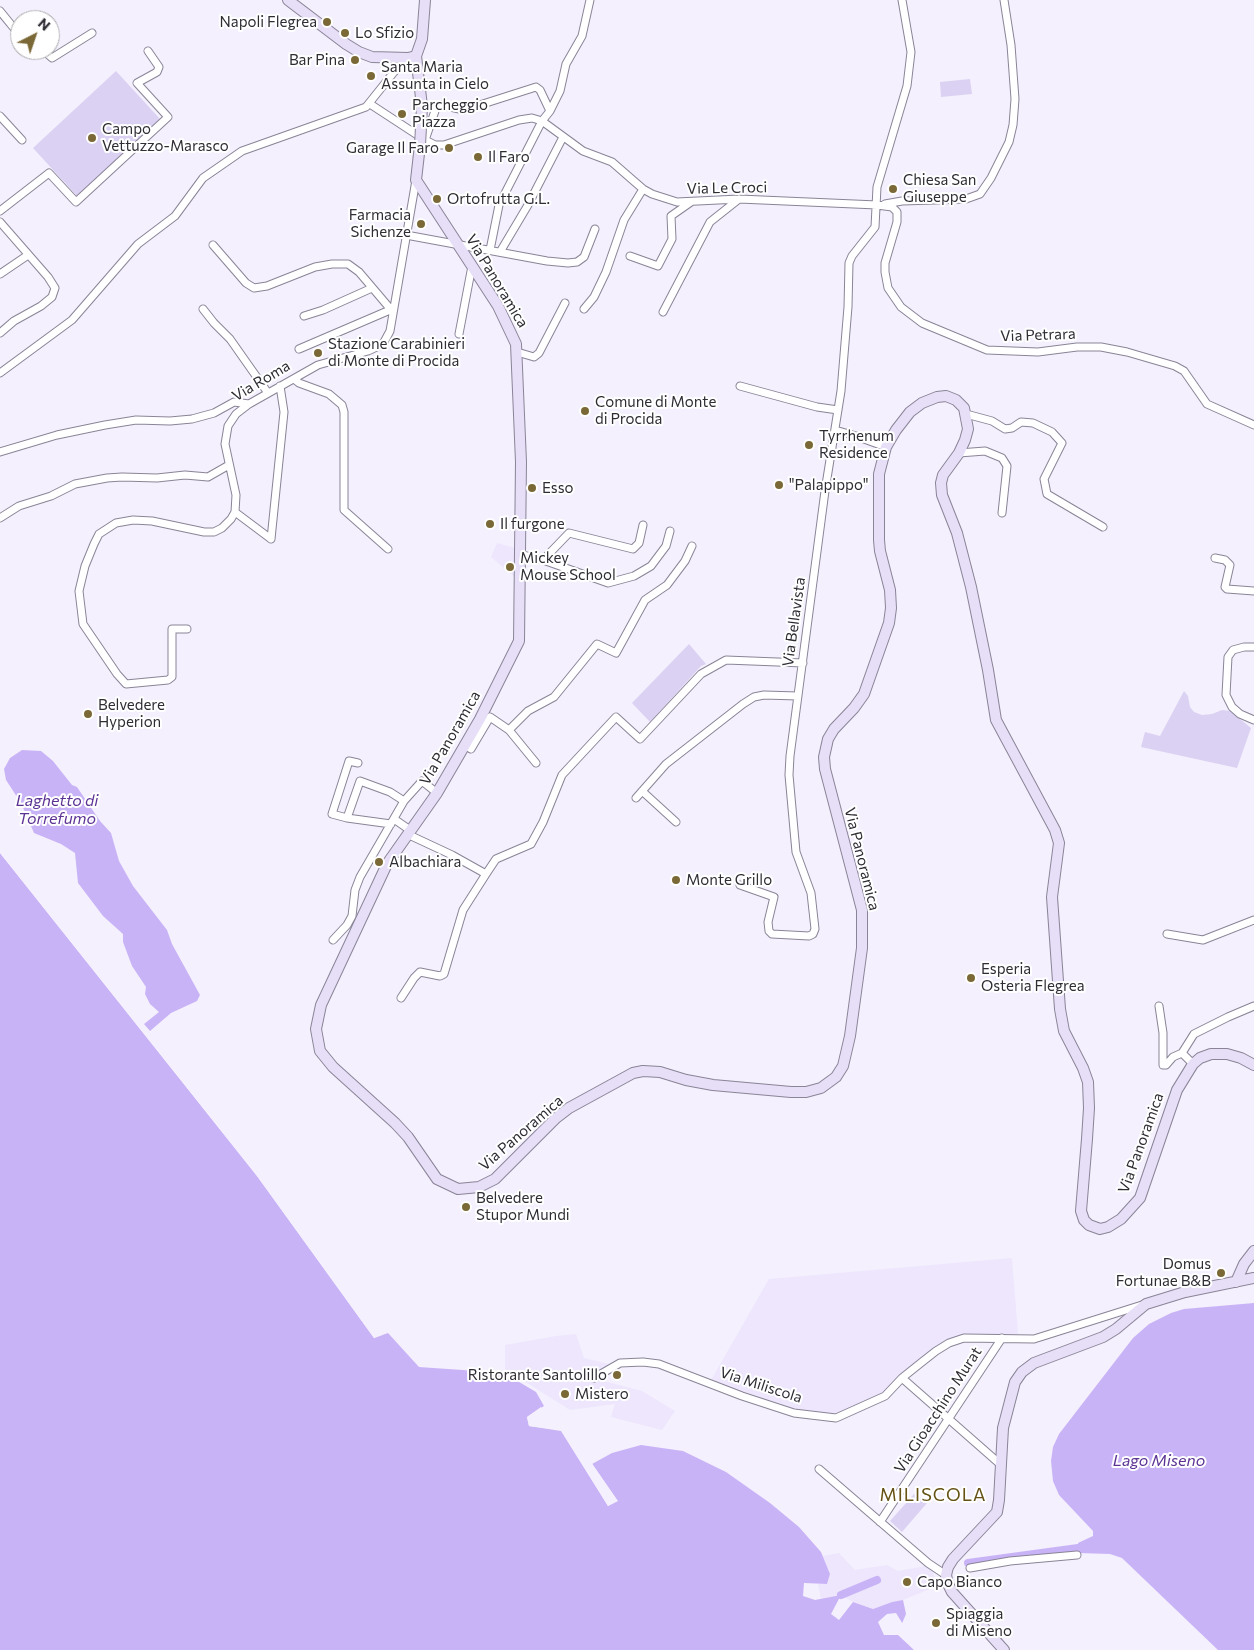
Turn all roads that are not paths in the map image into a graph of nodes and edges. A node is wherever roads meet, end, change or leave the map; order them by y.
1 (288, 0) edge
2 (425, 0) edge
3 (590, 0) edge
4 (902, 0) edge
5 (1004, 0) edge
6 (0, 11) edge
7 (10, 23) edge
8 (92, 33) dead end
9 (148, 51) dead end
10 (60, 53) edge
11 (412, 57) junction
12 (370, 104) junction
13 (550, 111) junction
14 (0, 116) edge
15 (542, 121) junction
16 (562, 137) junction
17 (22, 140) dead end
18 (422, 143) junction
19 (416, 180) junction
20 (643, 189) junction
21 (739, 199) junction
22 (691, 202) junction
23 (877, 205) junction
24 (0, 211) edge
25 (0, 222) edge
26 (595, 229) dead end
27 (406, 235) junction
28 (213, 245) dead end
29 (458, 245) junction
30 (490, 250) junction
31 (500, 252) junction
32 (28, 255) junction
33 (630, 256) dead end
34 (472, 266) junction
35 (0, 274) edge
36 (372, 288) junction
37 (565, 303) dead end
38 (203, 309) dead end
39 (584, 309) dead end
40 (392, 311) junction
41 (663, 312) dead end
42 (304, 316) dead end
43 (0, 333) edge
44 (459, 334) dead end
45 (299, 349) dead end
46 (517, 352) junction
47 (0, 372) edge
48 (294, 379) junction
49 (280, 386) junction
50 (740, 386) dead end
51 (268, 393) junction
52 (249, 404) junction
53 (838, 410) junction
54 (966, 414) junction
55 (1254, 425) edge
56 (836, 430) junction
57 (886, 447) junction
58 (0, 452) edge
59 (959, 453) junction
60 (229, 465) junction
61 (235, 512) junction
62 (1002, 513) dead end
63 (0, 518) edge
64 (643, 525) dead end
65 (1103, 527) dead end
66 (670, 531) dead end
67 (692, 546) dead end
68 (388, 549) dead end
69 (519, 554) junction
70 (1215, 558) dead end
71 (544, 560) junction
72 (1254, 591) edge
73 (187, 629) dead end
74 (1254, 647) edge
75 (803, 663) junction
76 (798, 696) junction
77 (1254, 720) edge
78 (509, 730) junction
79 (464, 745) junction
80 (358, 763) dead end
81 (536, 763) dead end
82 (642, 791) junction
83 (437, 793) junction
84 (636, 798) dead end
85 (404, 801) junction
86 (347, 818) junction
87 (392, 822) junction
88 (676, 822) dead end
89 (408, 832) junction
90 (486, 874) junction
91 (740, 885) dead end
92 (1254, 920) edge
93 (1167, 934) dead end
94 (333, 940) dead end
95 (401, 998) dead end
96 (1160, 1006) dead end
97 (1254, 1006) edge
98 (1182, 1053) junction
99 (1193, 1064) junction
100 (1254, 1065) edge
101 (1254, 1251) edge
102 (1254, 1278) edge
103 (1236, 1282) junction
104 (1146, 1304) junction
105 (1002, 1338) junction
106 (594, 1378) dead end
107 (902, 1378) junction
108 (949, 1419) junction
109 (1000, 1464) junction
110 (820, 1469) dead end
111 (880, 1522) junction
112 (1077, 1555) dead end
113 (970, 1568) dead end
114 (946, 1575) junction
115 (1004, 1650) edge

1 - 11 street
2 - 11 street
3 - 13 street
4 - 23 street, Via Bellavista
5 - 23 street
6 - 7 street
8 - 10 street
9 - 24 street
11 - 12 street
11 - 18 street, Via Roma, bridge
12 - 18 street
12 - 47 street
13 - 15 street
13 - 18 street
14 - 17 street
15 - 16 street, Via Le Croci
15 - 18 street
15 - 30 street
16 - 20 street, Via Le Croci
16 - 31 street
18 - 19 street, Via Roma
19 - 27 street, Via Roma
19 - 29 street, Via Panoramica
20 - 22 street, Via Le Croci
20 - 39 street
21 - 22 street, Via Le Croci
21 - 23 street, Via Le Croci
21 - 41 street
22 - 33 street
23 - 53 street, Via Bellavista
23 - 55 street, Via Petrara
25 - 32 street
26 - 31 street
27 - 29 street
27 - 40 street, Via Roma
28 - 36 street
29 - 30 street
29 - 34 street, Via Panoramica
30 - 31 street
32 - 35 street
32 - 43 street
34 - 44 street
34 - 46 street, Via Panoramica
36 - 40 street
36 - 42 street
37 - 46 street
38 - 51 street
40 - 45 street
40 - 48 street, Via Roma
46 - 69 street, Via Panoramica
48 - 49 street, Via Roma
48 - 68 street
49 - 51 street, Via Roma
49 - 61 street
50 - 53 street
51 - 52 street, Via Roma
52 - 58 street
52 - 60 street, Via Roma
53 - 56 street, Via Bellavista
54 - 57 street, Via Panoramica
54 - 59 street, Via Panoramica
54 - 65 street
56 - 57 street
56 - 75 street, Via Bellavista
57 - 89 street, Via Panoramica
59 - 62 street
59 - 99 street, Via Panoramica
60 - 61 street, Via Roma
60 - 63 street
61 - 73 street
64 - 71 street
66 - 71 street
67 - 78 street
69 - 71 street
69 - 79 street, Via Panoramica
70 - 72 street
74 - 77 street
75 - 76 street, Via Bellavista
75 - 90 street
76 - 82 street
76 - 91 street, Via Bellavista
78 - 79 street
78 - 81 street
79 - 83 street, Via Panoramica
80 - 86 street
82 - 84 street
82 - 88 street
83 - 85 street
83 - 89 street, Via Panoramica
85 - 86 street
85 - 87 street
86 - 87 street
87 - 89 street
87 - 94 street
89 - 90 street
90 - 95 street
92 - 93 street
96 - 98 street
97 - 98 street
98 - 99 street
99 - 100 street
101 - 103 street
102 - 103 street, Via Miliscola
103 - 104 street, Via Miliscola
104 - 105 street, Via Miliscola
104 - 109 street
105 - 107 street, Via Miliscola
105 - 108 street, Via Gioacchino Murat
106 - 107 street, Via Miliscola
107 - 108 street
108 - 109 street
108 - 111 street, Via Gioacchino Murat
109 - 114 street
110 - 111 street
111 - 114 street
112 - 113 street
114 - 115 street

